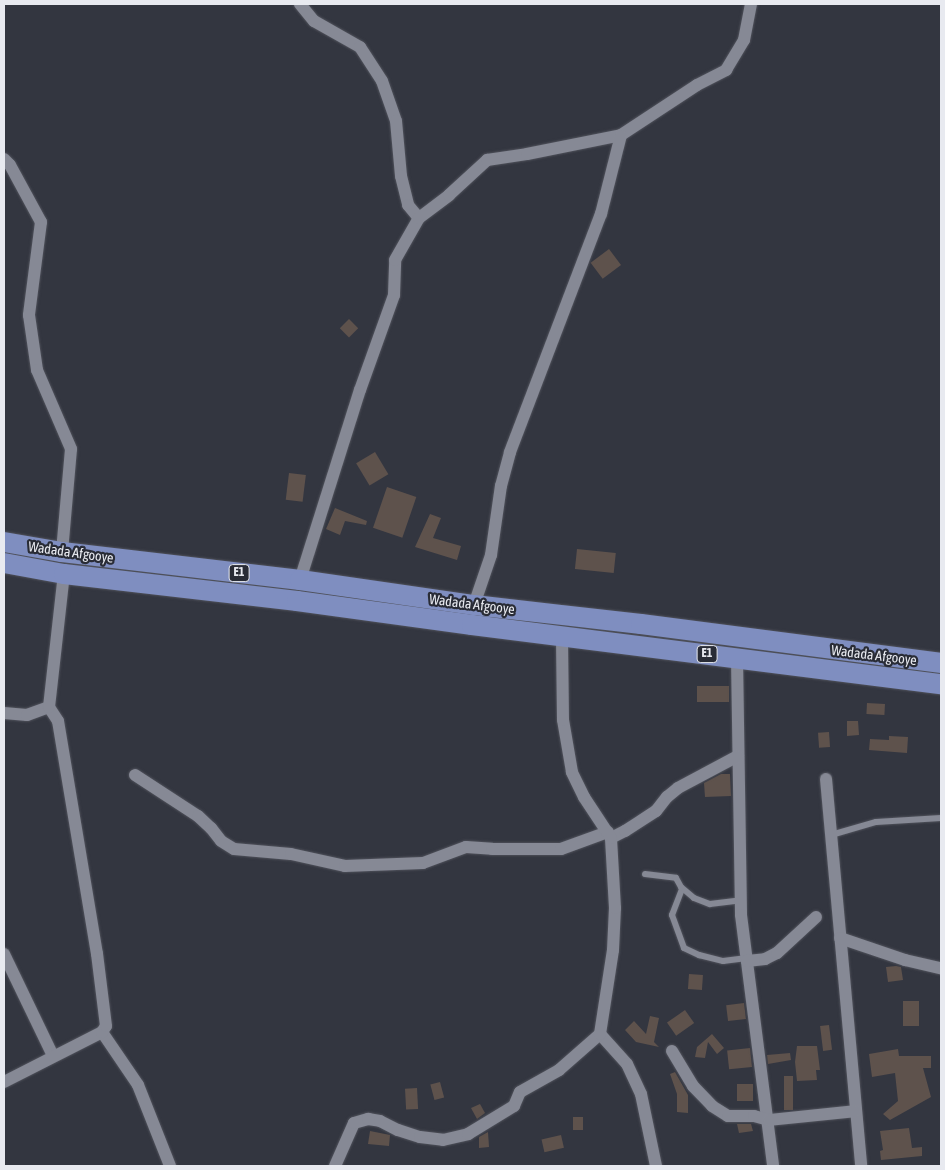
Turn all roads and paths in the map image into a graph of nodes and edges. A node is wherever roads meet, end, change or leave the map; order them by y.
1 (300, 4) edge
2 (751, 4) edge
3 (622, 135) junction
4 (4, 159) edge
5 (419, 218) junction
6 (4, 542) edge
7 (62, 552) junction
8 (4, 563) edge
9 (64, 574) junction
10 (300, 580) junction
11 (474, 605) junction
12 (562, 636) junction
13 (737, 658) junction
14 (941, 663) edge
15 (941, 684) edge
16 (49, 707) junction
17 (4, 713) edge
18 (738, 756) junction
19 (135, 775) dead end
20 (826, 778) dead end
21 (941, 818) edge
22 (610, 835) junction
23 (831, 835) junction
24 (645, 874) dead end
25 (681, 888) junction
26 (741, 900) junction
27 (816, 917) dead end
28 (840, 938) junction
29 (4, 954) edge
30 (747, 960) junction
31 (941, 968) edge
32 (102, 1032) junction
33 (600, 1034) junction
34 (672, 1051) dead end
35 (53, 1056) junction
36 (4, 1082) edge
37 (856, 1110) junction
38 (768, 1120) junction
39 (170, 1166) edge
40 (335, 1166) edge
41 (656, 1166) edge
42 (773, 1166) edge
43 (861, 1166) edge

1 - 5 street
2 - 3 street
3 - 5 street
3 - 11 street
4 - 7 street
5 - 10 street
6 - 7 highway, Wadada Afgooye / E1
7 - 10 highway, Wadada Afgooye / E1
8 - 9 highway, Wadada Afgooye / E1
9 - 12 highway, Wadada Afgooye / E1
9 - 16 street
10 - 11 highway, Wadada Afgooye / E1
11 - 14 highway, Wadada Afgooye / E1
12 - 13 highway, Wadada Afgooye / E1
12 - 22 street
13 - 15 highway, Wadada Afgooye / E1
13 - 18 street
16 - 17 street
16 - 32 street
18 - 22 street
18 - 26 street
19 - 22 street
20 - 23 street
21 - 23 lane
22 - 33 street
23 - 28 street
24 - 25 lane
25 - 26 lane
25 - 30 lane
26 - 30 street
27 - 30 street
28 - 31 street
28 - 37 street
29 - 35 street
30 - 38 street
32 - 35 street
32 - 39 street
33 - 40 street
33 - 41 street
34 - 38 street
35 - 36 street
37 - 38 street
37 - 43 street
38 - 42 street

